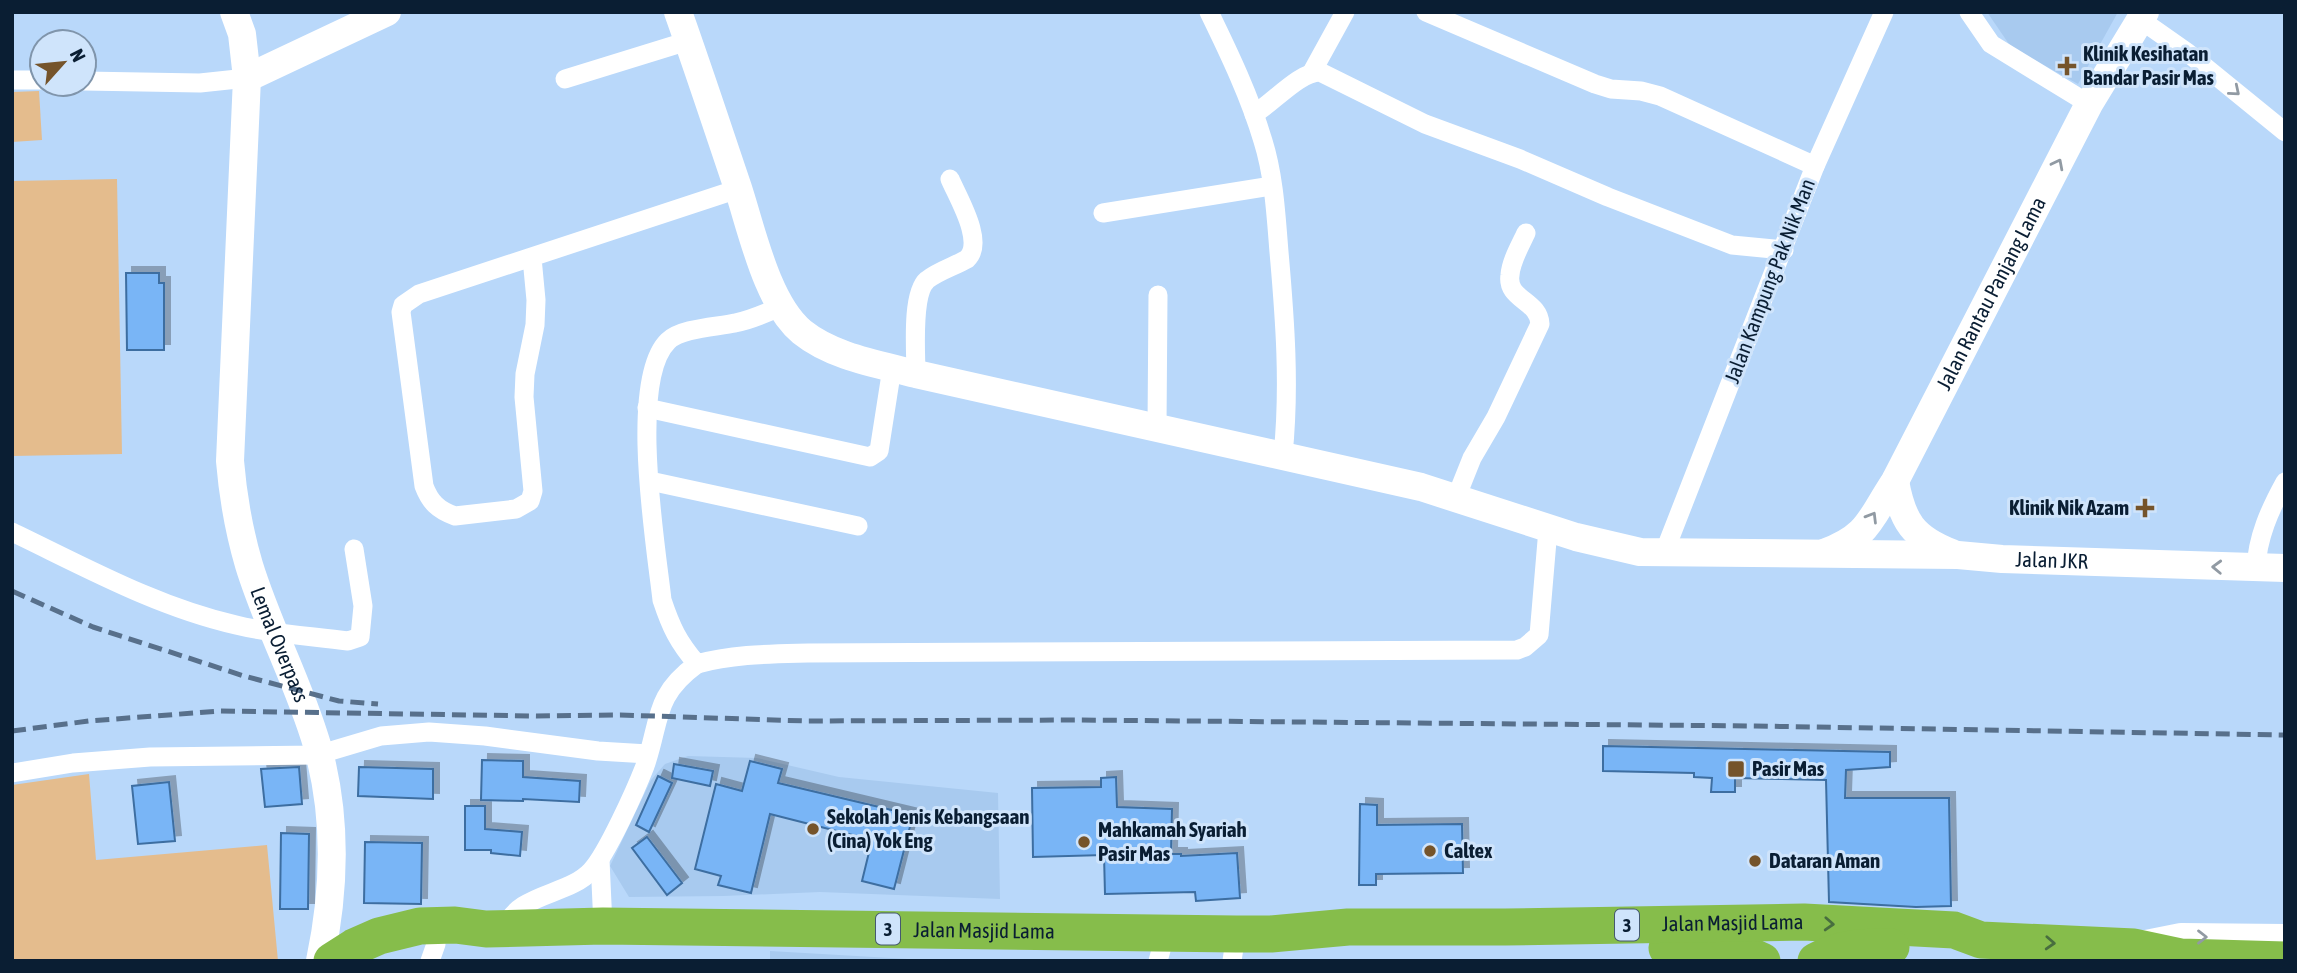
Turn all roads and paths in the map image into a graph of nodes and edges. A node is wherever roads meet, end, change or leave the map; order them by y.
1 (387, 12) edge
2 (678, 12) edge
3 (1209, 12) edge
4 (1345, 12) edge
5 (1426, 12) edge
6 (1884, 12) edge
7 (1969, 12) edge
8 (2143, 16) edge
9 (237, 23) edge
10 (688, 41) junction
11 (296, 54) junction
12 (1312, 72) junction
13 (247, 78) junction
14 (565, 79) dead end
15 (98, 81) edge
16 (2089, 104) junction
17 (1254, 114) junction
18 (2285, 132) edge
19 (1815, 166) junction
20 (950, 179) dead end
21 (1272, 186) junction
22 (738, 189) junction
23 (1103, 213) dead end
24 (1526, 233) dead end
25 (1784, 250) junction
26 (532, 258) junction
27 (1158, 295) dead end
28 (780, 307) junction
29 (904, 370) junction
30 (647, 408) junction
31 (1157, 427) junction
32 (1283, 455) junction
33 (650, 481) junction
34 (1895, 481) junction
35 (2285, 482) edge
36 (1456, 498) junction
37 (858, 526) dead end
38 (1548, 529) junction
39 (12, 532) edge
40 (354, 549) dead end
41 (1664, 553) junction
42 (1818, 555) junction
43 (1958, 555) junction
44 (2285, 568) edge
45 (2256, 569) junction
46 (697, 664) junction
47 (648, 754) junction
48 (317, 755) junction
49 (12, 773) edge
50 (600, 860) junction
51 (318, 922) junction
52 (603, 926) junction
53 (496, 929) junction
54 (1386, 937) junction
55 (2285, 938) edge
56 (1982, 940) junction
57 (1246, 943) edge
58 (1162, 947) edge
59 (2134, 947) junction
60 (433, 952) edge
61 (1693, 954) edge
62 (353, 956) edge
63 (2285, 960) edge
64 (307, 961) edge
65 (320, 961) edge
66 (1762, 961) edge
67 (1816, 961) edge

1 - 11 street
2 - 10 street
3 - 17 street
4 - 12 street
5 - 19 street
6 - 19 street, Jalan Kampung Pak Nik Man
7 - 16 street
8 - 16 street, Jalan Rantau Panjang Lama
8 -> 18 street
9 - 11 street
9 - 13 street, Lemal Overpass
10 - 14 street
10 - 22 street
11 - 13 street
12 - 17 street
12 - 25 street
13 - 15 street
13 - 65 street, Lemal Overpass
34 -> 16 street, Jalan Rantau Panjang Lama
17 - 21 street
19 - 25 street, Jalan Kampung Pak Nik Man
20 - 29 street
21 - 23 street
21 - 32 street
22 - 26 street
22 - 28 street
24 - 36 street
25 - 41 street, Jalan Kampung Pak Nik Man
26 - 26 street
27 - 31 street
28 - 29 street, Jalan JKR
28 - 30 street
29 - 30 street
29 - 31 street, Jalan JKR
30 - 33 street
31 - 32 street, Jalan JKR
32 - 36 street, Jalan JKR
33 - 37 street
33 - 46 street
42 -> 34 street, Jalan Rantau Panjang Lama
34 - 43 street
35 - 45 street
36 - 38 street, Jalan JKR
38 - 41 street, Jalan JKR
38 - 46 street
39 - 40 street
41 - 42 street, Jalan JKR
42 - 43 street, Jalan JKR
45 -> 43 street, Jalan JKR
44 - 45 street, Jalan JKR
46 - 47 street
47 - 48 street
47 - 50 street
48 - 49 street
48 - 51 street
50 - 52 street
50 - 53 street
51 - 62 street
51 - 64 street
52 - 53 highway, Jalan Masjid Lama / 3
52 - 58 highway, Jalan Masjid Lama / 3
53 - 60 highway, Jalan Masjid Lama / 3
53 - 62 highway, Jalan Masjid Lama / 3
54 -> 56 highway, Jalan Masjid Lama / 3
54 - 57 highway, Jalan Masjid Lama / 3
54 - 61 highway, Jalan Masjid Lama / 3
59 -> 55 street
56 -> 59 highway, Jalan Masjid Lama / 3
56 - 67 highway, Jalan Masjid Lama / 3
57 - 58 highway, Jalan Masjid Lama / 3
59 - 63 highway, 3
60 - 62 highway, Jalan Masjid Lama / 3
61 - 66 highway, Jalan Masjid Lama / 3

